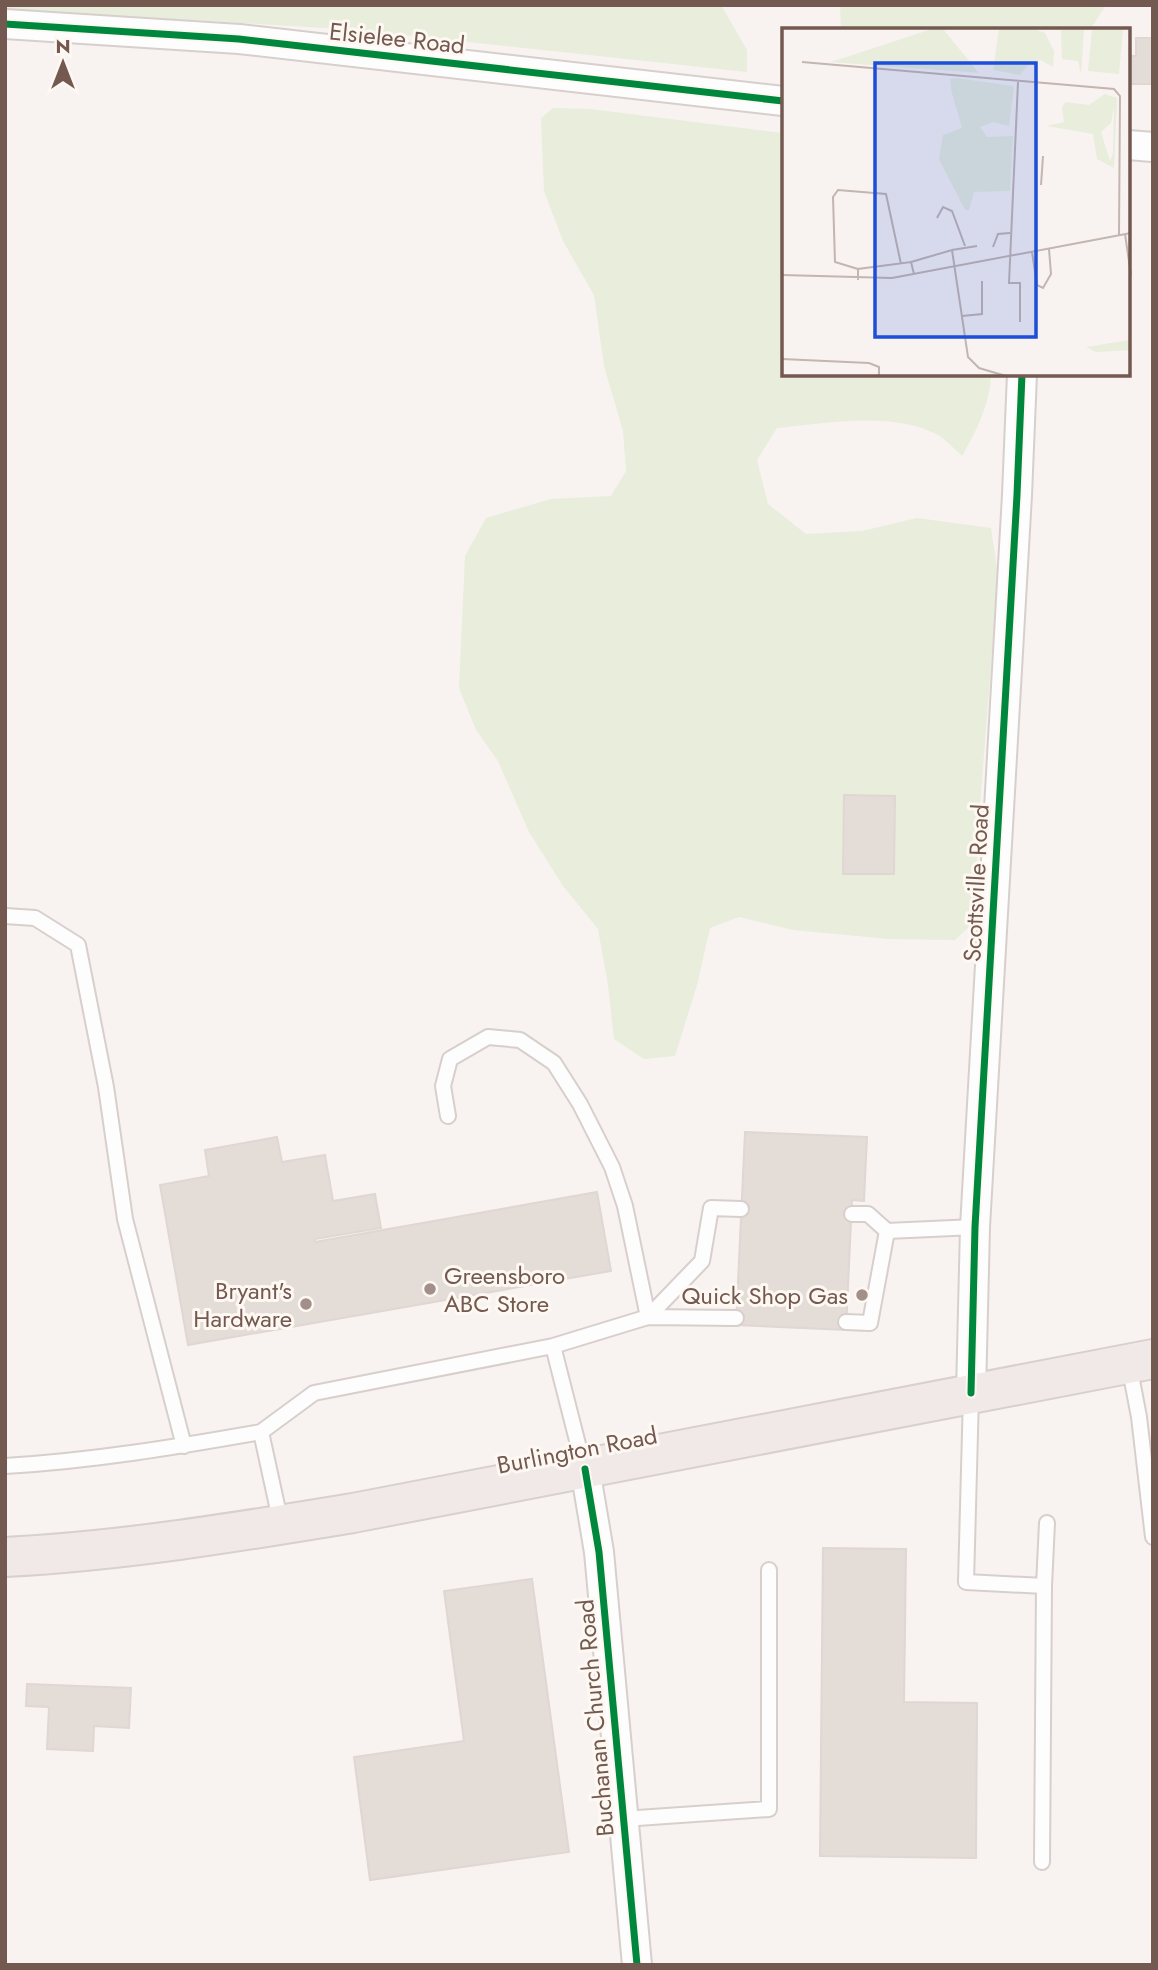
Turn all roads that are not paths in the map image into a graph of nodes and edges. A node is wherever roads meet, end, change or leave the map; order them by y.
1 (5, 24) edge
2 (782, 101) edge
3 (1130, 145) edge
4 (1153, 147) edge
5 (1022, 376) edge
6 (5, 916) edge
7 (448, 1116) dead end
8 (741, 1209) dead end
9 (852, 1214) dead end
10 (975, 1227) junction
11 (887, 1231) junction
12 (648, 1317) junction
13 (736, 1318) dead end
14 (846, 1322) dead end
15 (552, 1346) junction
16 (1141, 1361) edge
17 (971, 1394) junction
18 (261, 1432) junction
19 (184, 1446) junction
20 (5, 1466) edge
21 (585, 1469) junction
22 (1046, 1523) dead end
23 (281, 1525) junction
24 (1153, 1537) edge
25 (5, 1557) edge
26 (769, 1570) dead end
27 (1044, 1586) junction
28 (624, 1819) junction
29 (1042, 1862) dead end
30 (637, 1965) edge

1 - 2 street, Elsielee Road
3 - 4 street
5 - 10 street, Scottsville Road
6 - 19 lane
7 - 12 lane
8 - 12 lane
9 - 11 lane
10 - 11 lane
10 - 17 street, Scottsville Road
11 - 14 lane
12 - 13 lane
12 - 15 lane
15 - 18 lane
15 - 21 lane
16 - 17 highway, Burlington Road
16 - 24 lane
17 - 21 highway, Burlington Road
17 - 27 lane
18 - 19 lane
18 - 23 lane
19 - 20 lane
21 - 23 highway, Burlington Road
21 - 28 street, Buchanan Church Road
22 - 27 lane
23 - 25 highway, Burlington Road
26 - 28 lane
27 - 29 lane
28 - 30 street, Buchanan Church Road

